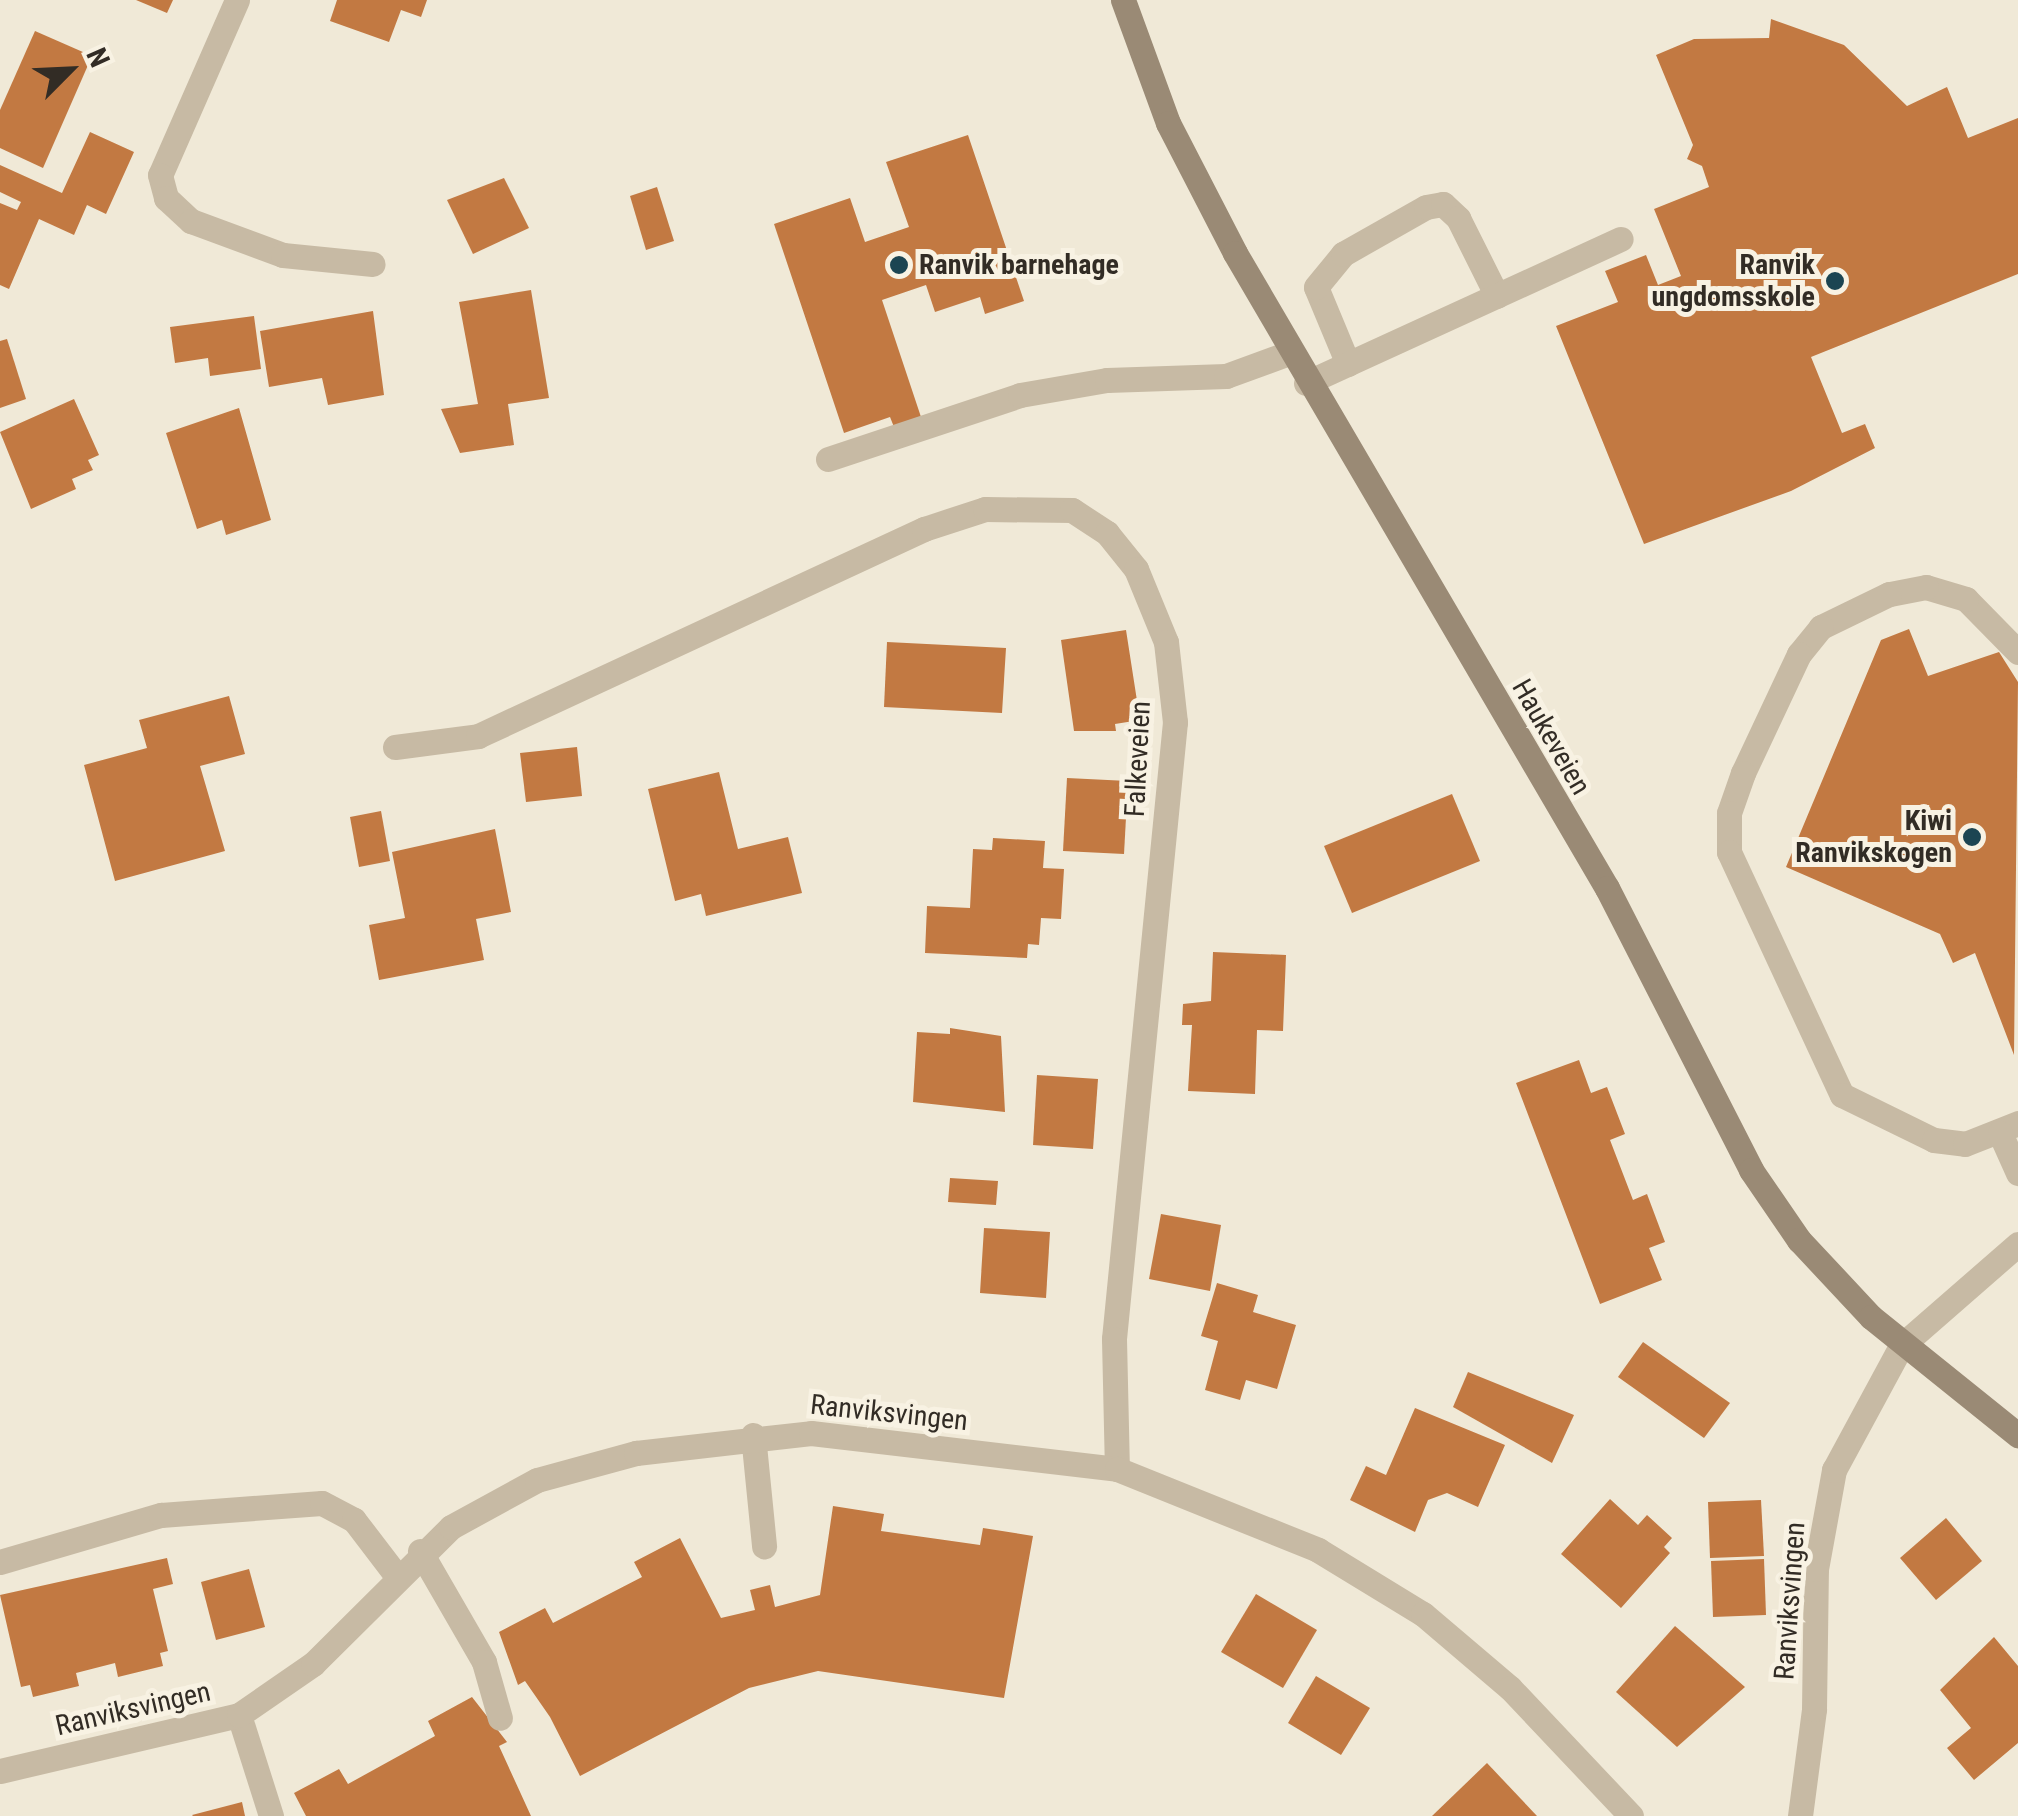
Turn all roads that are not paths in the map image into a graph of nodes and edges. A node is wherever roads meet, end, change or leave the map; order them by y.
1 (237, 0) edge
2 (1123, 0) edge
3 (1620, 239) dead end
4 (373, 264) dead end
5 (1497, 296) junction
6 (1289, 353) junction
7 (1348, 364) junction
8 (1306, 383) junction
9 (828, 459) dead end
10 (2018, 652) edge
11 (396, 747) dead end
12 (2009, 1128) edge
13 (2018, 1173) edge
14 (2018, 1244) edge
15 (1901, 1346) junction
16 (753, 1435) junction
17 (2018, 1435) edge
18 (1118, 1469) junction
19 (764, 1546) dead end
20 (420, 1552) junction
21 (0, 1562) edge
22 (396, 1575) junction
23 (239, 1715) junction
24 (500, 1718) dead end
25 (0, 1771) edge
26 (271, 1816) edge
27 (1631, 1816) edge
28 (1800, 1816) edge

1 - 4 street
2 - 6 street, Haukeveien
3 - 5 street
5 - 7 street
5 - 7 street
6 - 8 street, Haukeveien
6 - 9 street
7 - 8 street
8 - 15 street, Haukeveien
10 - 12 street
11 - 18 street, Falkeveien
12 - 13 street
14 - 15 street
15 - 17 street, Haukeveien
15 - 28 street, Ranviksvingen
16 - 18 street, Ranviksvingen
16 - 19 street
16 - 20 street, Ranviksvingen
18 - 27 street, Ranviksvingen
20 - 22 street, Ranviksvingen
20 - 24 street
21 - 22 street
22 - 23 street, Ranviksvingen
23 - 25 street, Ranviksvingen
23 - 26 street

